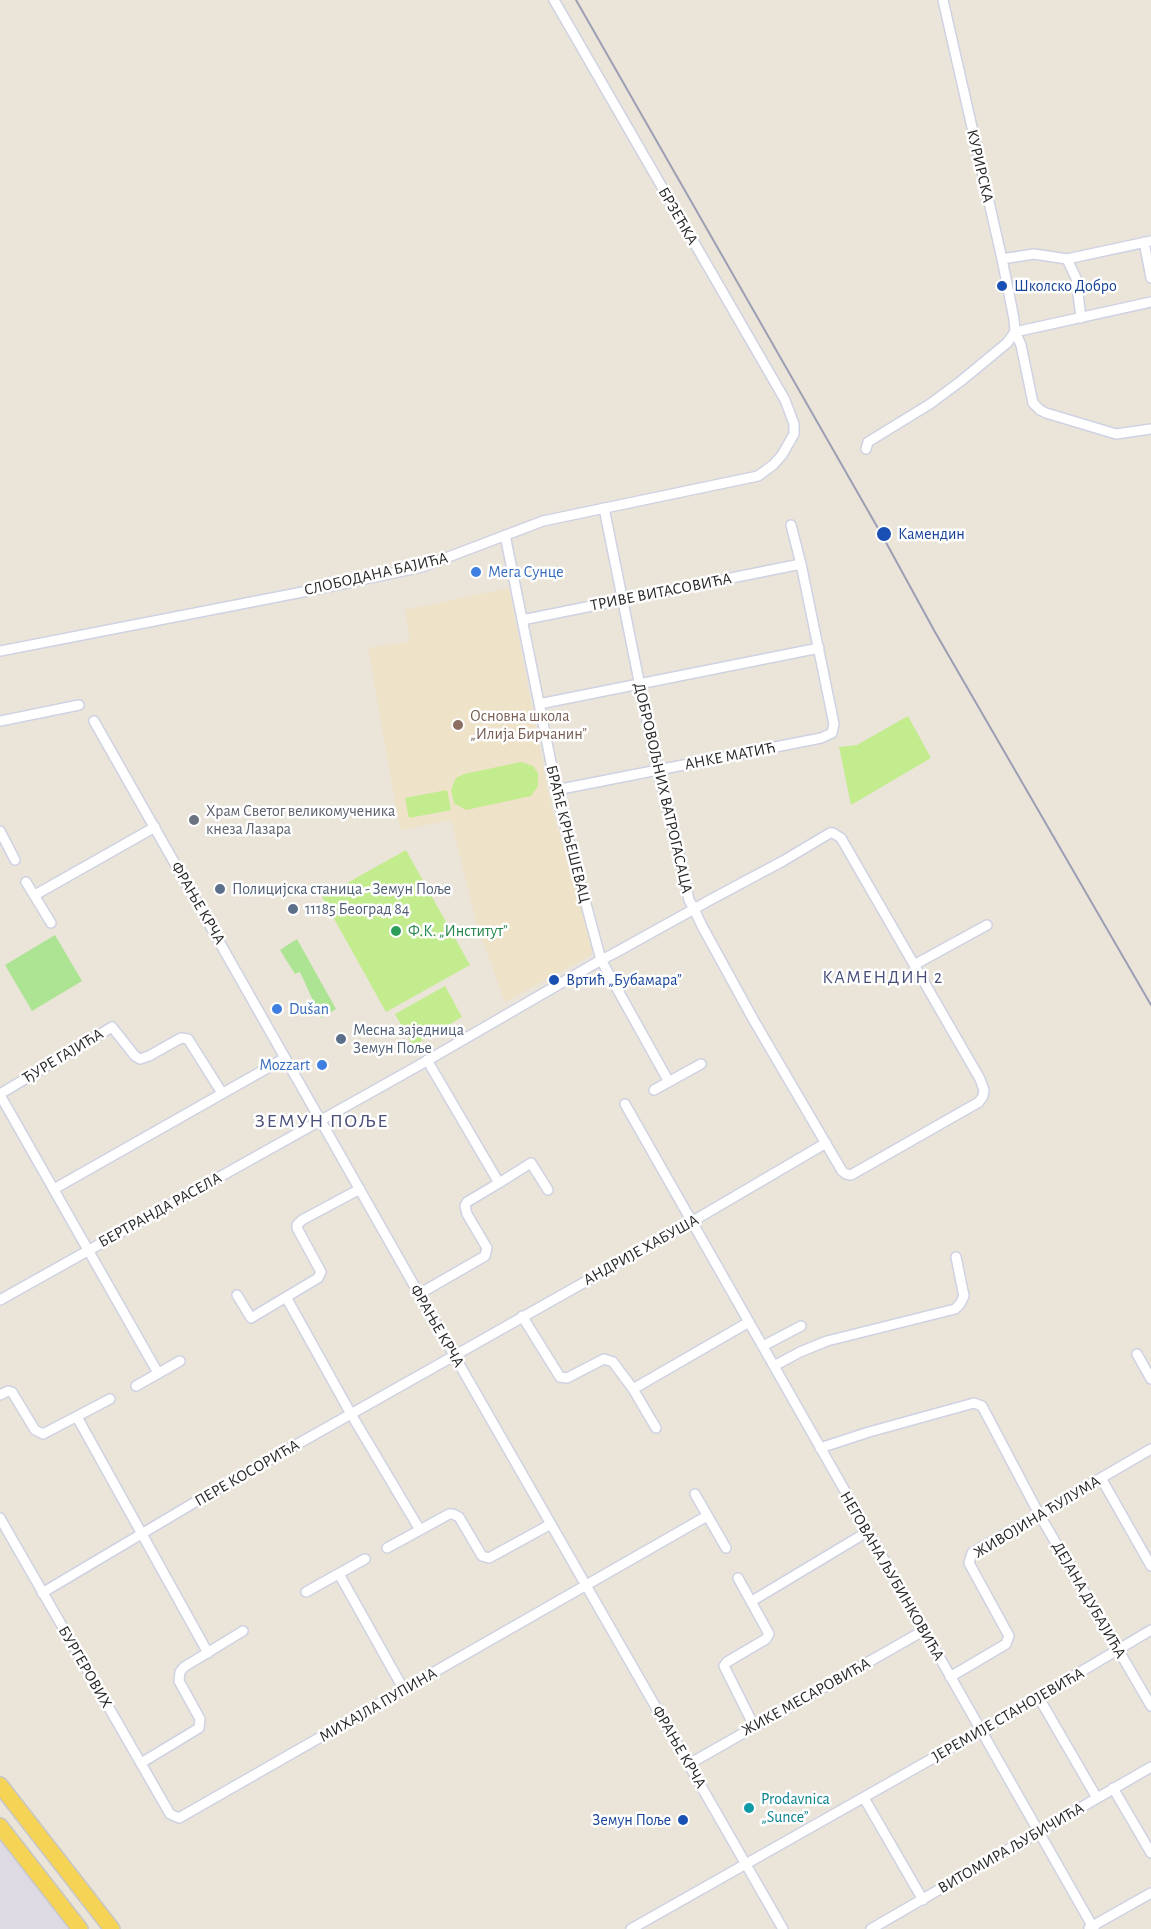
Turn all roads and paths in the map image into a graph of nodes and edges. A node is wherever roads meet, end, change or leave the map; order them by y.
1 (554, 0) edge
2 (943, 0) edge
3 (1148, 242) edge
4 (1002, 259) junction
5 (1067, 259) junction
6 (1151, 278) edge
7 (1151, 303) edge
8 (1081, 318) junction
9 (1015, 332) junction
10 (1151, 429) edge
11 (794, 434) joint
12 (866, 449) dead end
13 (604, 508) junction
14 (791, 525) dead end
15 (505, 535) junction
16 (801, 564) junction
17 (622, 600) junction
18 (522, 620) junction
19 (819, 648) junction
20 (0, 651) edge
21 (639, 684) junction
22 (538, 704) junction
23 (79, 705) dead end
24 (0, 720) edge
25 (94, 721) dead end
26 (657, 770) junction
27 (556, 790) junction
28 (154, 827) junction
29 (0, 831) edge
30 (15, 860) dead end
31 (26, 882) dead end
32 (35, 895) junction
33 (694, 909) junction
34 (51, 923) dead end
35 (987, 925) dead end
36 (601, 960) junction
37 (914, 966) junction
38 (285, 1058) junction
39 (427, 1060) junction
40 (701, 1064) dead end
41 (669, 1082) junction
42 (654, 1090) dead end
43 (222, 1093) junction
44 (0, 1095) edge
45 (625, 1104) dead end
46 (320, 1120) junction
47 (826, 1143) junction
48 (499, 1182) junction
49 (360, 1189) junction
50 (54, 1190) junction
51 (548, 1190) dead end
52 (693, 1221) junction
53 (87, 1251) junction
54 (956, 1257) dead end
55 (419, 1294) junction
56 (237, 1295) dead end
57 (286, 1297) junction
58 (0, 1300) edge
59 (522, 1316) junction
60 (749, 1322) junction
61 (801, 1326) dead end
62 (763, 1346) junction
63 (1137, 1354) dead end
64 (454, 1355) junction
65 (180, 1361) dead end
66 (774, 1366) junction
67 (158, 1373) junction
68 (1151, 1379) edge
69 (136, 1386) dead end
70 (633, 1389) junction
71 (0, 1395) edge
72 (110, 1399) dead end
73 (351, 1414) junction
74 (77, 1417) junction
75 (656, 1428) dead end
76 (820, 1448) junction
77 (1151, 1449) edge
78 (1101, 1478) junction
79 (695, 1494) dead end
80 (1039, 1514) junction
81 (707, 1516) junction
82 (0, 1518) edge
83 (551, 1524) junction
84 (420, 1530) junction
85 (867, 1532) junction
86 (142, 1533) junction
87 (387, 1548) dead end
88 (726, 1548) dead end
89 (365, 1559) dead end
90 (1151, 1566) edge
91 (339, 1574) junction
92 (738, 1578) dead end
93 (585, 1585) junction
94 (306, 1592) dead end
95 (42, 1593) junction
96 (752, 1601) junction
97 (1151, 1630) edge
98 (243, 1631) dead end
99 (923, 1631) junction
100 (1118, 1650) junction
101 (208, 1653) junction
102 (950, 1677) junction
103 (404, 1690) junction
104 (1039, 1698) junction
105 (1151, 1706) edge
106 (754, 1726) junction
107 (981, 1731) junction
108 (141, 1763) junction
109 (689, 1764) junction
110 (1151, 1767) edge
111 (0, 1785) edge
112 (1113, 1788) junction
113 (864, 1798) junction
114 (1097, 1798) junction
115 (170, 1814) joint
116 (0, 1826) edge
117 (1039, 1832) junction
118 (1151, 1853) edge
119 (747, 1865) junction
120 (1151, 1893) edge
121 (923, 1900) junction
122 (1091, 1928) edge
123 (80, 1929) edge
124 (112, 1929) edge
125 (631, 1929) edge
126 (783, 1929) edge
127 (871, 1929) edge

1 - 11 street, БРЗЕЋКА
2 - 4 street, КУРИРСКА
3 - 5 street
3 - 6 street
4 - 5 street
4 - 9 street, КУРИРСКА
5 - 8 street
7 - 8 street
8 - 9 street
9 - 10 street, КУРИРСКА
9 - 12 street
11 - 13 street, СЛОБОДАНА БАЈИЋА
13 - 15 street, СЛОБОДАНА БАЈИЋА
13 - 17 street, ДОБРОВОЉНИХ ВАТРОГАСАЦА
14 - 16 street
15 - 18 street, БРАЋЕ КРЊЕШЕВАЦ
15 - 20 street, СЛОБОДАНА БАЈИЋА
16 - 17 street, ТРИВЕ ВИТАСОВИЋА
16 - 19 street
17 - 18 street, ТРИВЕ ВИТАСОВИЋА
17 - 21 street, ДОБРОВОЉНИХ ВАТРОГАСАЦА
18 - 22 street, БРАЋЕ КРЊЕШЕВАЦ
19 - 21 street
19 - 26 street, АНКЕ МАТИЋ
21 - 22 street
21 - 26 street, ДОБРОВОЉНИХ ВАТРОГАСАЦА
22 - 27 street, БРАЋЕ КРЊЕШЕВАЦ
23 - 24 street
25 - 28 street, ФРАЊЕ КРЧА
26 - 27 street, АНКЕ МАТИЋ
26 - 33 street, ДОБРОВОЉНИХ ВАТРОГАСАЦА
27 - 36 street, БРАЋЕ КРЊЕШЕВАЦ
28 - 32 street
28 - 38 street, ФРАЊЕ КРЧА
29 - 30 street
31 - 32 street
32 - 34 street
33 - 36 street, БЕРТРАНДА РАСЕЛА
33 - 37 street, БЕРТРАНДА РАСЕЛА
33 - 47 street, ДОБРОВОЉНИХ ВАТРОГАСАЦА
35 - 37 street
36 - 39 street, БЕРТРАНДА РАСЕЛА
36 - 41 street, БРАЋЕ КРЊЕШЕВАЦ
37 - 47 street, ДОБРОВОЉНИХ ВАТРОГАСАЦА
38 - 43 street
38 - 46 street, ФРАЊЕ КРЧА
39 - 46 street, БЕРТРАНДА РАСЕЛА
39 - 48 street
40 - 41 street
41 - 42 street
43 - 44 street, ЂУРЕ ГАЈИЋА
43 - 50 street
44 - 50 street
45 - 52 street, НЕГОВАНА ЉУБИНКОВИЋА
46 - 49 street, ФРАЊЕ КРЧА
46 - 53 street, БЕРТРАНДА РАСЕЛА
47 - 52 street, АНДРИЈЕ ХАБУША
48 - 51 street
48 - 55 street
49 - 55 street, ФРАЊЕ КРЧА
49 - 57 street
50 - 53 street
52 - 59 street, АНДРИЈЕ ХАБУША
52 - 60 street, НЕГОВАНА ЉУБИНКОВИЋА
53 - 58 street, БЕРТРАНДА РАСЕЛА
53 - 67 street
54 - 66 street
55 - 64 street, ФРАЊЕ КРЧА
56 - 57 street
57 - 73 street
59 - 64 street, АНДРИЈЕ ХАБУША
59 - 70 street
60 - 62 street, НЕГОВАНА ЉУБИНКОВИЋА
60 - 70 street
61 - 62 street
62 - 66 street, НЕГОВАНА ЉУБИНКОВИЋА
63 - 68 street
64 - 73 street, ПЕРЕ КОСОРИЋА
64 - 83 street, ФРАЊЕ КРЧА
65 - 67 street
66 - 76 street, НЕГОВАНА ЉУБИНКОВИЋА
67 - 69 street
70 - 75 street
71 - 74 street
72 - 74 street
73 - 84 street
73 - 86 street, ПЕРЕ КОСОРИЋА
74 - 86 street
76 - 80 street, ДЕЈАНА ДУБАЈИЋА
76 - 85 street, НЕГОВАНА ЉУБИНКОВИЋА
77 - 78 street, ЖИВОЈИНА ЋУЛУМА
78 - 80 street, ЖИВОЈИНА ЋУЛУМА
78 - 90 street
79 - 81 street
80 - 100 street, ДЕЈАНА ДУБАЈИЋА
80 - 102 street, ЖИВОЈИНА ЋУЛУМА
81 - 88 street
81 - 93 street, МИХАЈЛА ПУПИНА
82 - 95 street, БУРГЕРОВИХ
83 - 84 street
83 - 93 street, ФРАЊЕ КРЧА
84 - 87 street
85 - 96 street
85 - 99 street, НЕГОВАНА ЉУБИНКОВИЋА
86 - 95 street, ПЕРЕ КОСОРИЋА
86 - 101 street
89 - 91 street
91 - 94 street
91 - 103 street
92 - 96 street
93 - 103 street, МИХАЈЛА ПУПИНА
93 - 109 street, ФРАЊЕ КРЧА
95 - 108 street, БУРГЕРОВИХ
96 - 106 street
97 - 100 street, ЈЕРЕМИЈЕ СТАНОЈЕВИЋА
98 - 101 street
99 - 102 street, НЕГОВАНА ЉУБИНКОВИЋА
99 - 106 street, ЖИКЕ МЕСАРОВИЋА
100 - 104 street, ЈЕРЕМИЈЕ СТАНОЈЕВИЋА
100 - 105 street, ДЕЈАНА ДУБАЈИЋА
101 - 108 street
102 - 107 street, НЕГОВАНА ЉУБИНКОВИЋА
103 - 115 street, МИХАЈЛА ПУПИНА
104 - 107 street, ЈЕРЕМИЈЕ СТАНОЈЕВИЋА
104 - 114 street
106 - 109 street, ЖИКЕ МЕСАРОВИЋА
107 - 113 street, ЈЕРЕМИЈЕ СТАНОЈЕВИЋА
107 - 117 street, НЕГОВАНА ЉУБИНКОВИЋА
108 - 115 street, БУРГЕРОВИХ
109 - 119 street, ФРАЊЕ КРЧА
110 - 112 street, ВИТОМИРА ЉУБИЧИЋА
111 - 124 main road
112 - 114 street, ВИТОМИРА ЉУБИЧИЋА
112 - 118 street
113 - 119 street, ЈЕРЕМИЈЕ СТАНОЈЕВИЋА
113 - 121 street
114 - 117 street, ВИТОМИРА ЉУБИЧИЋА
116 - 123 main road
117 - 121 street, ВИТОМИРА ЉУБИЧИЋА
117 - 122 street, НЕГОВАНА ЉУБИНКОВИЋА
119 - 125 street, ЈЕРЕМИЈЕ СТАНОЈЕВИЋА
119 - 126 street, ФРАЊЕ КРЧА
120 - 122 street
121 - 127 street, ВИТОМИРА ЉУБИЧИЋА

